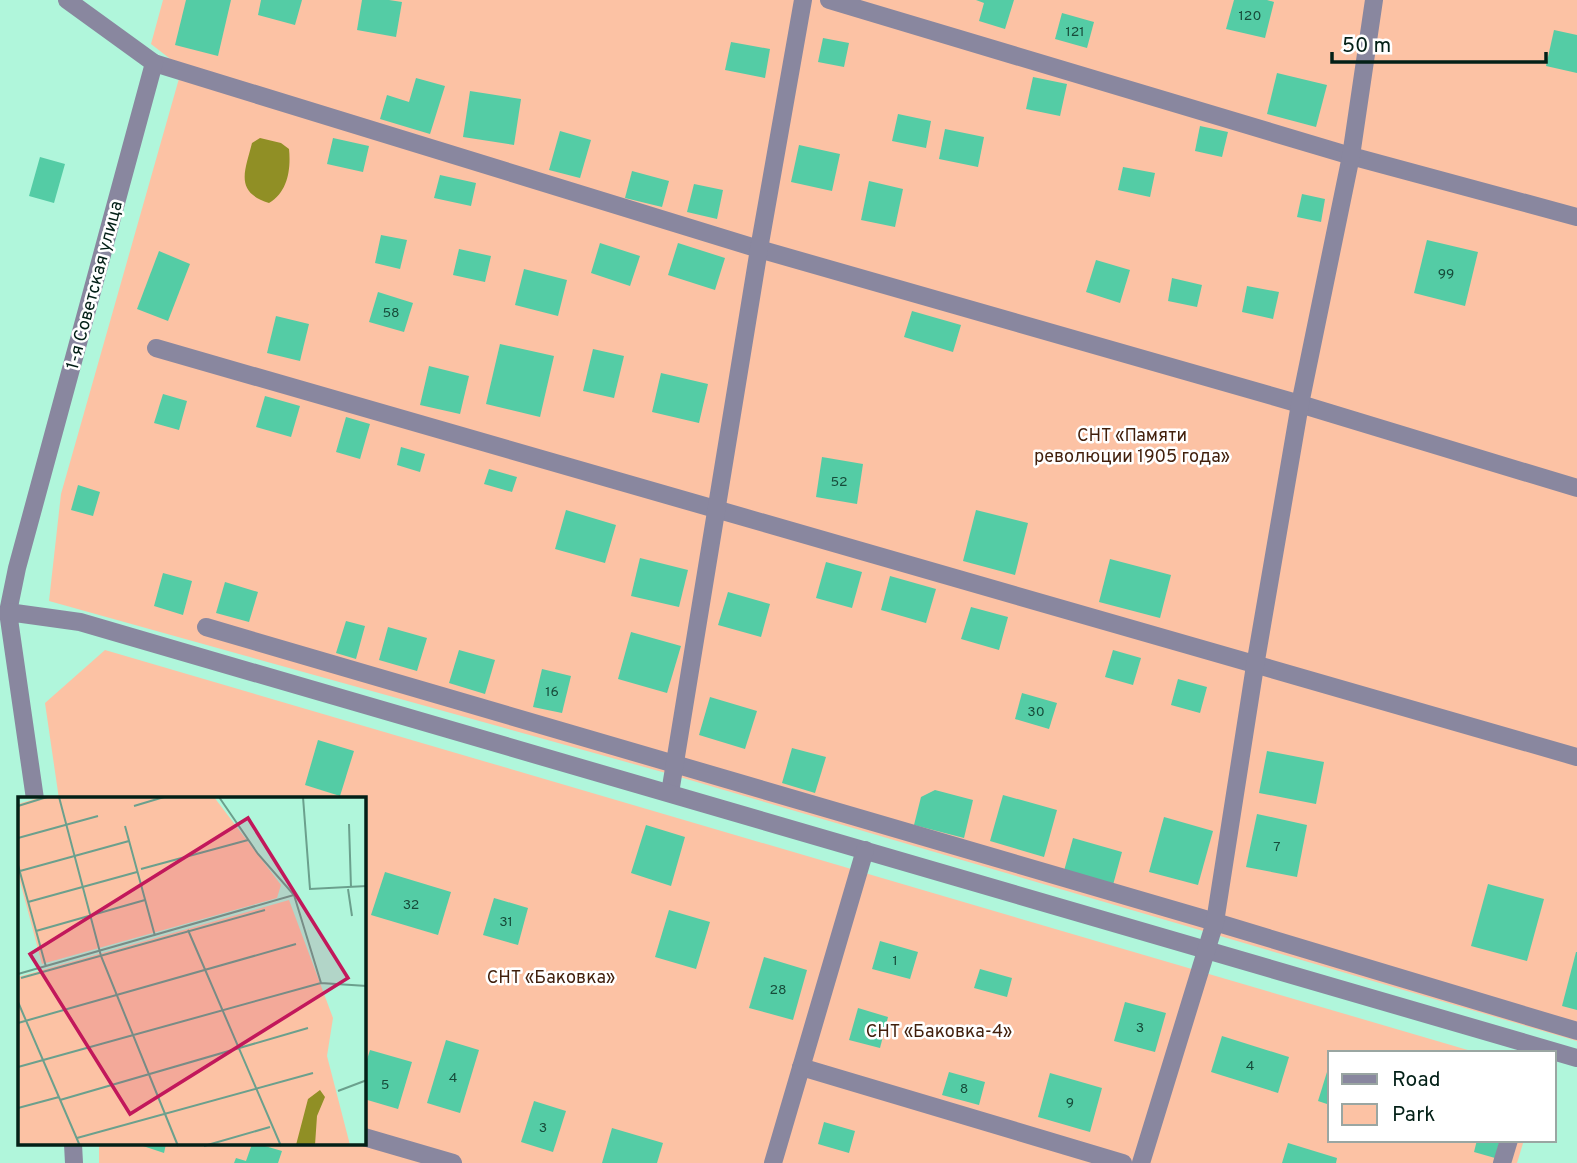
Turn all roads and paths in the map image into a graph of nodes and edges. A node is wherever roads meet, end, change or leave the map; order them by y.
1 (67, 0) edge
2 (803, 0) edge
3 (829, 0) edge
4 (1374, 0) edge
5 (154, 63) junction
6 (1351, 156) junction
7 (1577, 217) edge
8 (759, 249) junction
9 (156, 348) dead end
10 (1300, 404) junction
11 (1577, 488) edge
12 (716, 509) junction
13 (8, 611) junction
14 (206, 627) dead end
15 (1255, 666) junction
16 (1577, 757) edge
17 (675, 763) junction
18 (670, 793) junction
19 (35, 797) edge
20 (865, 850) junction
21 (1215, 922) junction
22 (1207, 950) junction
23 (1577, 1031) edge
24 (1536, 1049) edge
25 (1556, 1053) edge
26 (1577, 1058) edge
27 (801, 1067) junction
28 (366, 1138) edge
29 (1508, 1142) edge
30 (453, 1163) edge
31 (772, 1163) edge
32 (1124, 1163) edge
33 (1141, 1163) edge
34 (1502, 1163) edge

1 - 5 street
2 - 8 street
3 - 6 street
4 - 6 street
5 - 8 street
5 - 13 street, 1-я Советская улица
6 - 7 street
6 - 10 street
8 - 10 street
8 - 12 street
9 - 12 street
10 - 11 street
10 - 15 street
12 - 15 street
12 - 17 street
13 - 18 street
13 - 19 street
14 - 17 street
15 - 16 street
15 - 21 street
17 - 18 street
17 - 21 street
18 - 20 street
20 - 22 street
20 - 27 street
21 - 22 street
21 - 23 street
22 - 24 street
22 - 33 street
25 - 26 street
27 - 31 street
27 - 32 street
28 - 30 street
29 - 34 street

